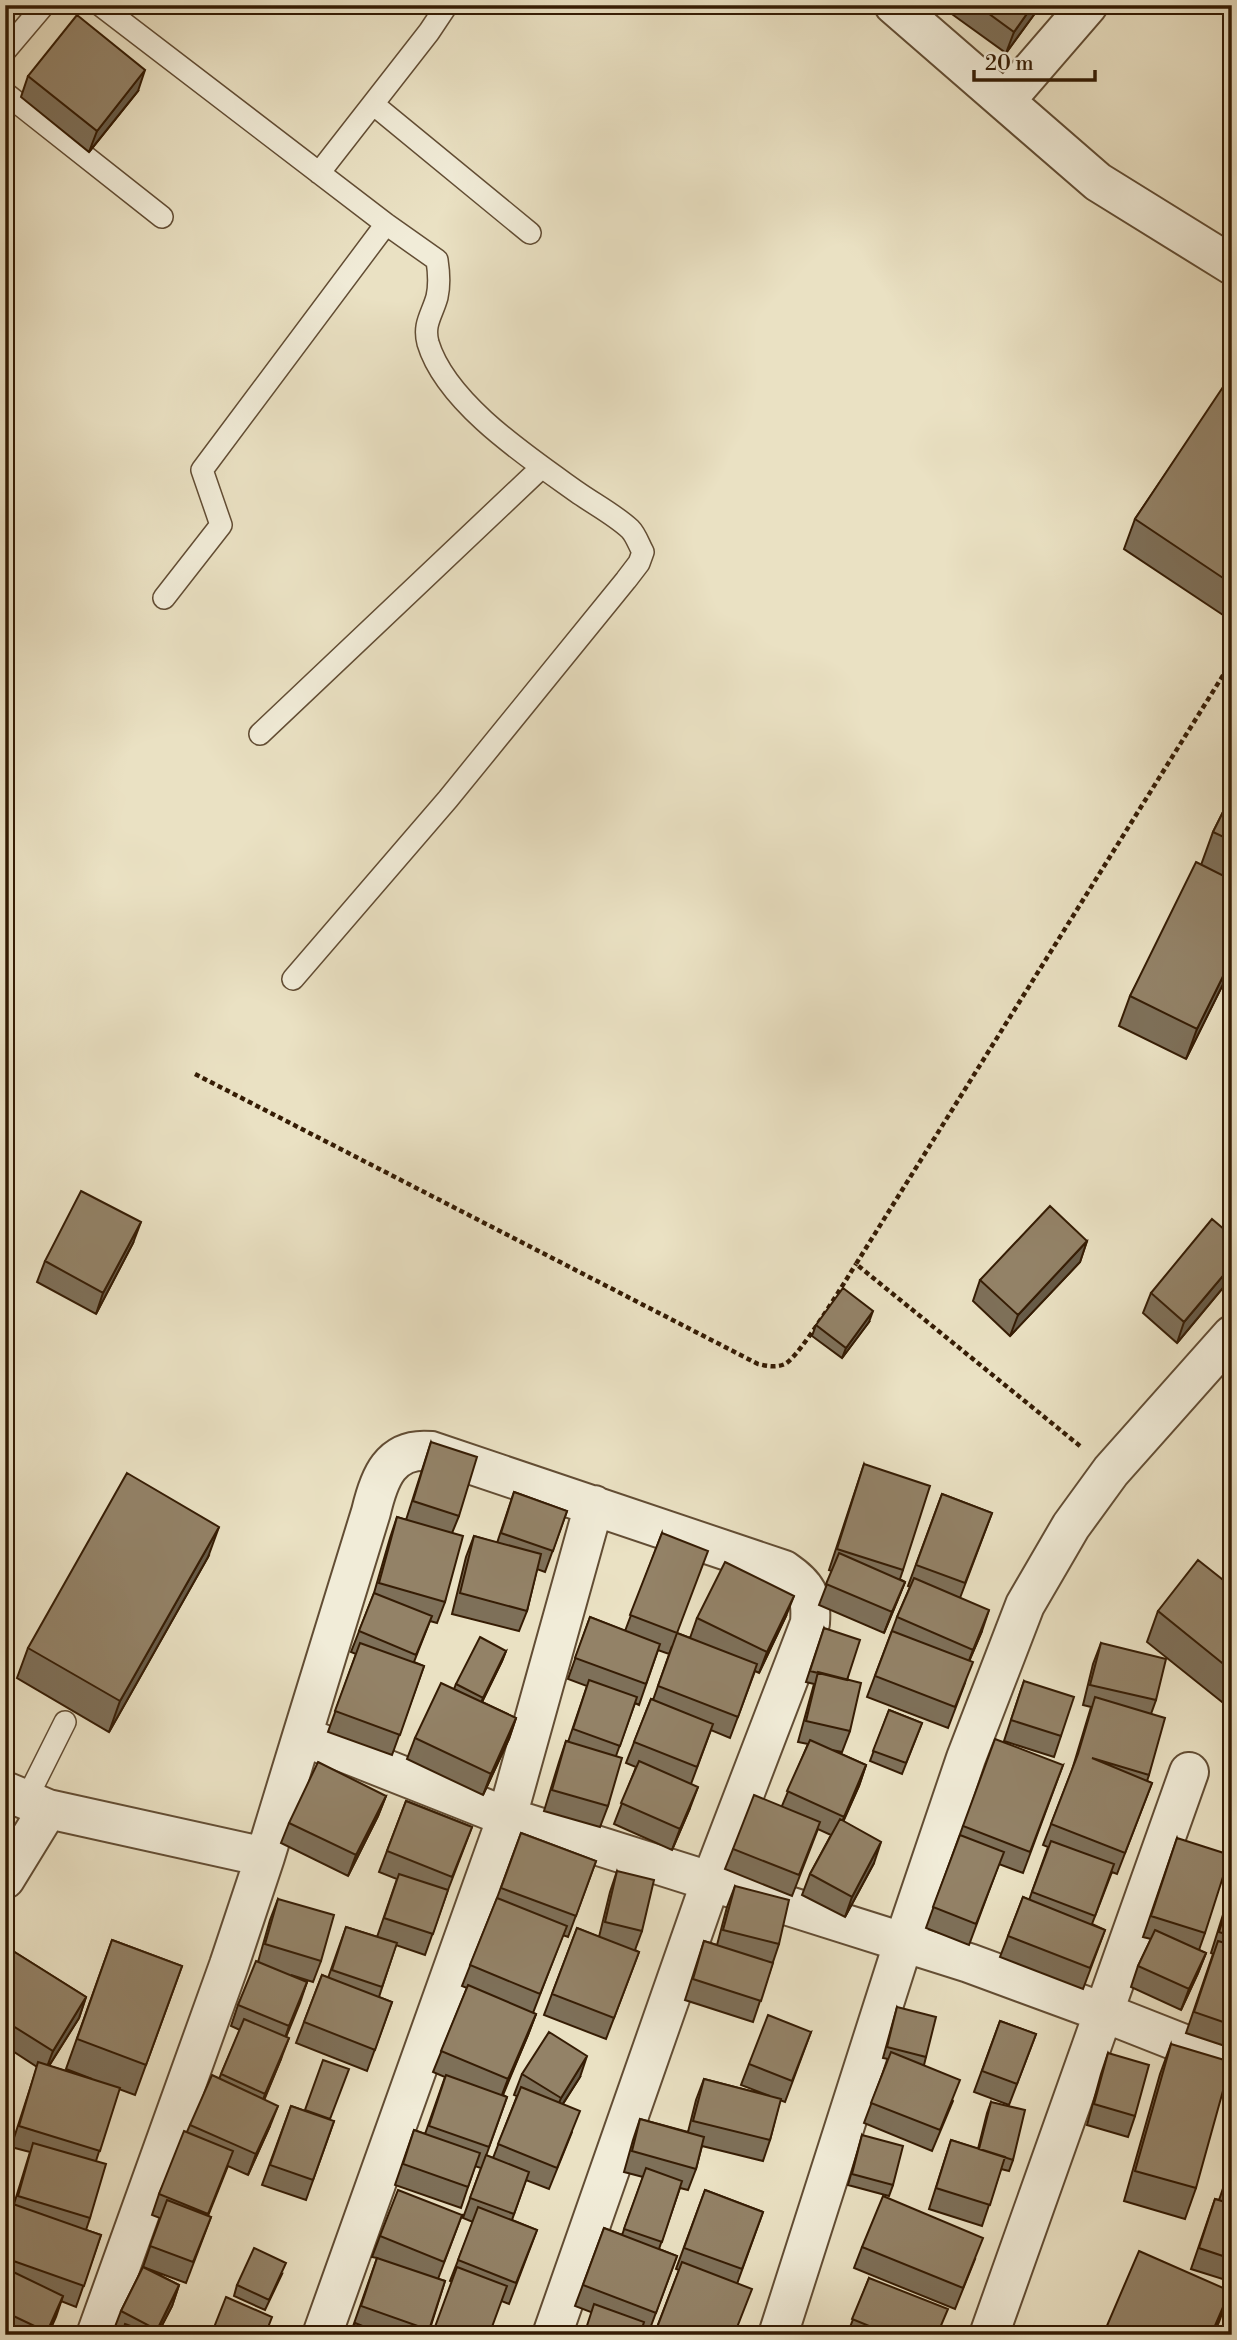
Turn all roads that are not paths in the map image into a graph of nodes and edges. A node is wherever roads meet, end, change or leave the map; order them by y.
1 (44, 5) edge
2 (100, 5) edge
3 (447, 5) edge
4 (894, 5) edge
5 (1088, 5) edge
6 (5, 51) edge
7 (5, 93) edge
8 (1005, 101) junction
9 (373, 104) junction
10 (319, 173) junction
11 (162, 217) dead end
12 (386, 224) junction
13 (530, 233) dead end
14 (1232, 265) edge
15 (542, 467) junction
16 (164, 598) dead end
17 (260, 734) dead end
18 (293, 979) dead end
19 (1232, 1335) edge
20 (594, 1505) junction
21 (65, 1722) dead end
22 (302, 1736) junction
23 (1189, 1772) dead end
24 (20, 1800) edge
25 (507, 1817) junction
26 (265, 1857) junction
27 (5, 1878) edge
28 (711, 1881) junction
29 (903, 1944) junction
30 (1105, 2013) junction
31 (1232, 2063) edge
32 (96, 2335) edge
33 (322, 2335) edge
34 (552, 2335) edge
35 (778, 2335) edge
36 (989, 2335) edge

1 - 6 lane
2 - 10 lane
3 - 9 lane
4 - 8 street
5 - 8 street
7 - 11 lane
8 - 14 street
9 - 10 lane
9 - 13 lane
10 - 12 lane
12 - 15 lane
12 - 16 lane
15 - 17 lane
15 - 18 lane
19 - 29 street
20 - 22 street
20 - 25 street
20 - 28 street
21 - 24 lane
22 - 25 street
22 - 26 street
23 - 30 street
24 - 26 street
24 - 27 street
25 - 28 street
25 - 33 street
26 - 32 street
28 - 29 street
28 - 34 street
29 - 30 street
29 - 35 street
30 - 31 street
30 - 36 street

